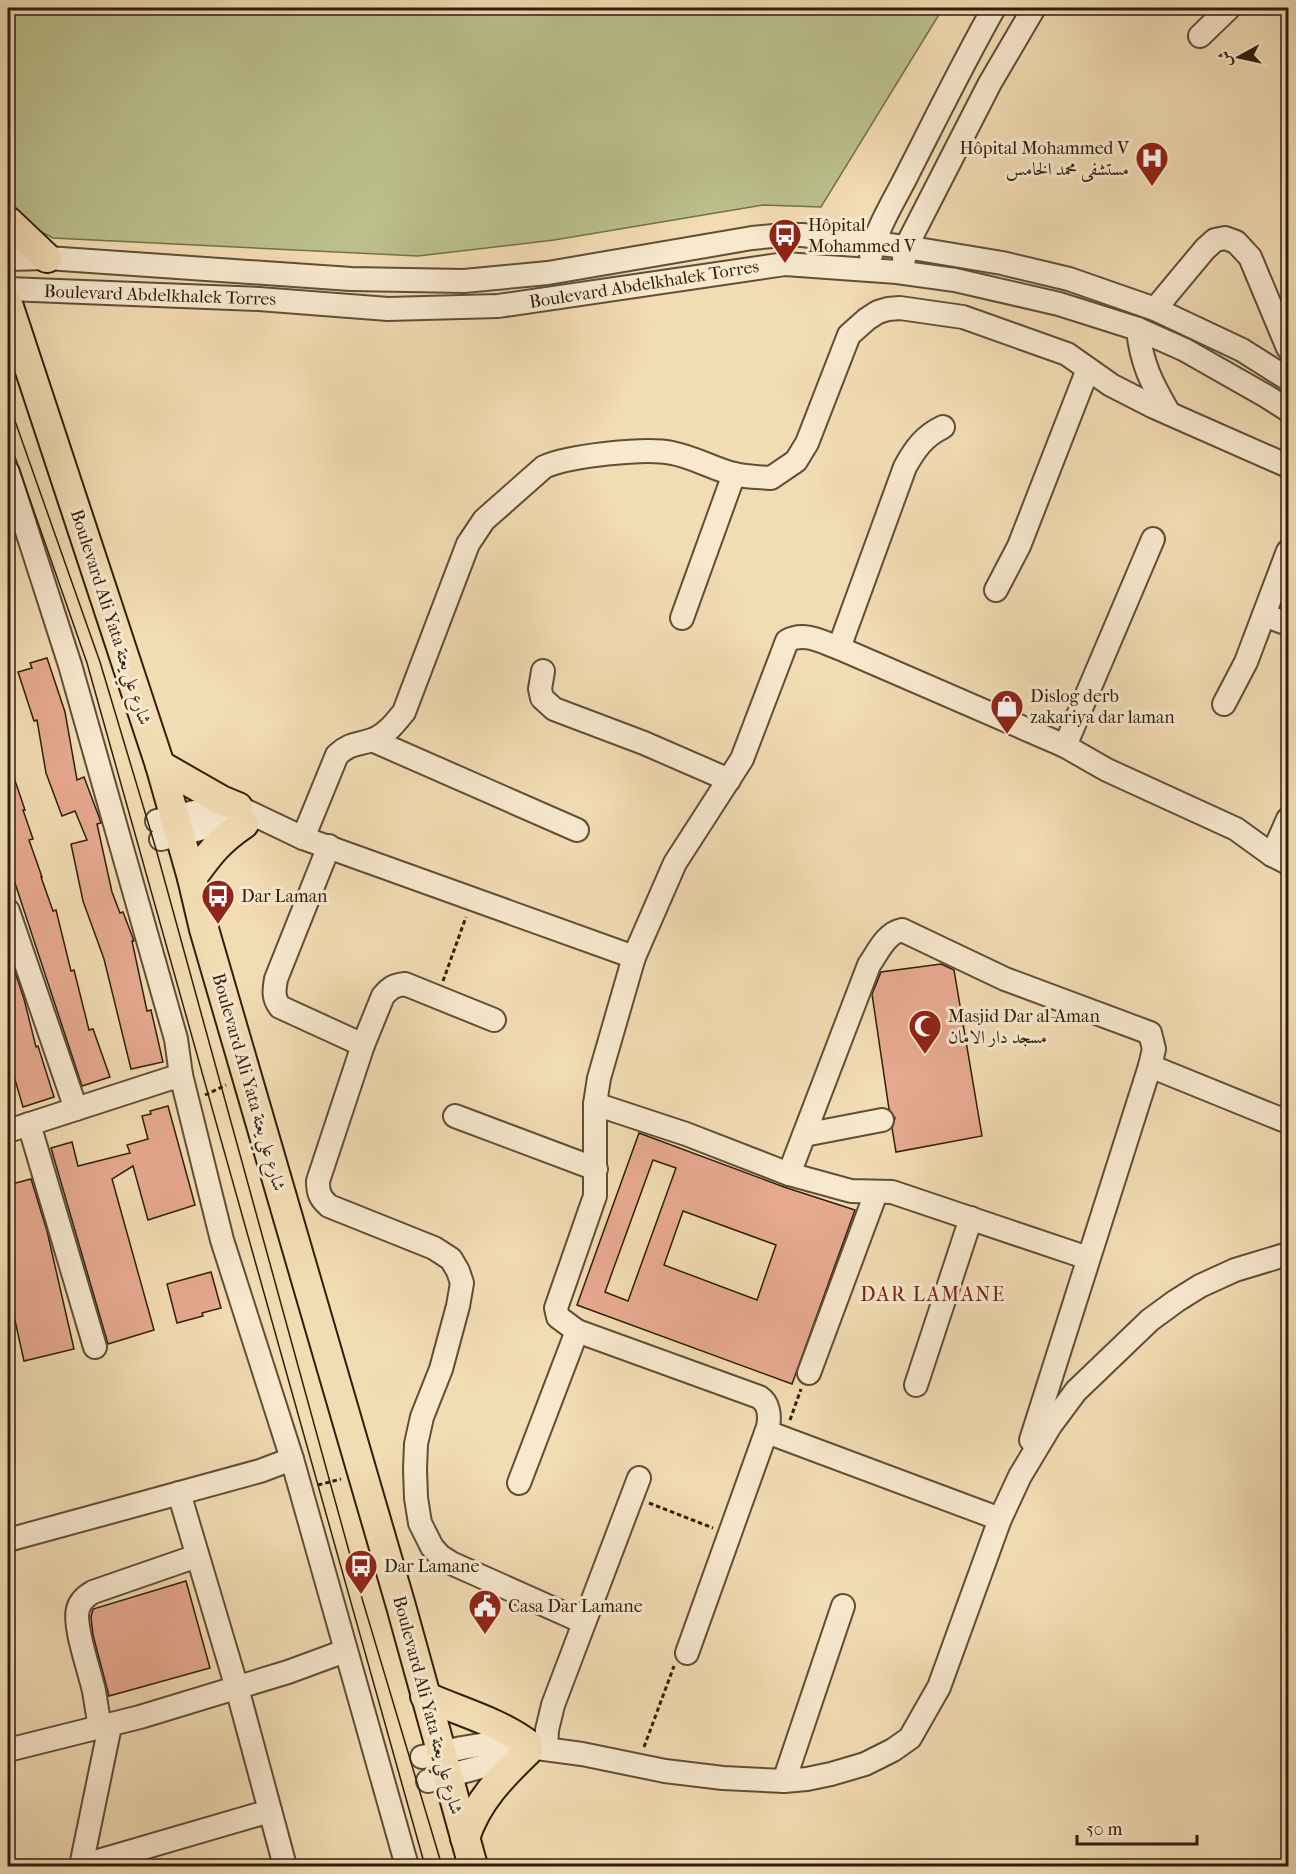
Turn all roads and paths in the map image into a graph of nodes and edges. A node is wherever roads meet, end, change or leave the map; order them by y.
1 (994, 8) edge
2 (1034, 8) edge
3 (1229, 8) edge
4 (1200, 36) dead end
5 (8, 221) edge
6 (873, 244) junction
7 (906, 247) junction
8 (47, 258) junction
9 (8, 260) edge
10 (868, 269) junction
11 (902, 273) junction
12 (8, 289) edge
13 (8, 304) edge
14 (1155, 309) junction
15 (1138, 329) junction
16 (1288, 348) edge
17 (8, 365) edge
18 (1088, 369) junction
19 (1288, 379) edge
20 (1288, 410) edge
21 (1169, 413) junction
22 (943, 427) dead end
23 (1288, 466) edge
24 (8, 472) edge
25 (734, 474) junction
26 (1154, 539) dead end
27 (1288, 551) edge
28 (996, 590) dead end
29 (1264, 615) junction
30 (682, 618) dead end
31 (1288, 624) edge
32 (838, 648) junction
33 (543, 671) dead end
34 (1224, 704) dead end
35 (372, 740) junction
36 (1065, 746) junction
37 (160, 765) junction
38 (729, 780) junction
39 (249, 817) junction
40 (1288, 819) edge
41 (168, 827) junction
42 (577, 830) dead end
43 (303, 838) junction
44 (329, 846) junction
45 (1280, 859) edge
46 (192, 878) junction
47 (472, 898) junction
48 (8, 911) edge
49 (634, 957) junction
50 (437, 997) junction
51 (494, 1020) dead end
52 (363, 1045) junction
53 (1150, 1066) junction
54 (181, 1076) junction
55 (595, 1104) junction
56 (76, 1109) junction
57 (455, 1116) dead end
58 (882, 1120) dead end
59 (1288, 1122) edge
60 (18, 1128) edge
61 (804, 1135) junction
62 (596, 1169) junction
63 (789, 1174) junction
64 (876, 1193) junction
65 (971, 1218) junction
66 (1288, 1254) edge
67 (1088, 1258) junction
68 (577, 1331) junction
69 (95, 1347) dead end
70 (809, 1373) joint
71 (916, 1385) dead end
72 (775, 1435) junction
73 (292, 1459) junction
74 (1020, 1476) junction
75 (519, 1483) dead end
76 (635, 1487) joint
77 (179, 1493) junction
78 (1000, 1520) junction
79 (729, 1534) junction
80 (8, 1540) edge
81 (197, 1556) junction
82 (843, 1606) dead end
83 (583, 1622) junction
84 (345, 1651) junction
85 (687, 1653) joint
86 (237, 1688) junction
87 (425, 1696) junction
88 (105, 1727) junction
89 (535, 1748) junction
90 (8, 1750) edge
91 (637, 1766) junction
92 (435, 1767) junction
93 (784, 1781) junction
94 (270, 1811) junction
95 (465, 1838) junction
96 (151, 1856) edge
97 (81, 1866) edge
98 (285, 1866) edge
99 (407, 1866) edge
100 (452, 1866) edge
101 (473, 1866) edge

1 - 6 street
2 - 7 street
3 - 4 street
5 - 8 main road
6 - 7 street, Boulevard Abdelkhalek Torres
6 - 8 street, Boulevard Abdelkhalek Torres
6 - 10 street
7 - 11 street
7 - 14 street, Boulevard Abdelkhalek Torres
8 - 9 street, Boulevard Abdelkhalek Torres
10 - 11 street, Boulevard Abdelkhalek Torres
10 - 12 street, Boulevard Abdelkhalek Torres
11 - 15 street, Boulevard Abdelkhalek Torres
13 - 37 main road, Boulevard Ali Yata شارع علي يعتة
14 - 16 street
14 - 19 street, Boulevard Abdelkhalek Torres
15 - 20 street, Boulevard Abdelkhalek Torres
15 - 21 street
17 - 41 main road, Boulevard Ali Yata شارع علي يعتة
18 - 21 street
18 - 25 street
18 - 28 street
21 - 23 street
22 - 32 street
24 - 54 street
25 - 30 street
25 - 35 street
26 - 36 street
27 - 29 street
29 - 31 street
29 - 34 street
32 - 36 street
32 - 38 street
33 - 38 street
35 - 42 street
35 - 43 street
36 - 45 street
37 - 39 main road
37 - 41 main road, Boulevard Ali Yata شارع علي يعتة
38 - 49 street
39 - 41 street
39 - 43 street
39 - 46 main road
40 - 45 street
41 - 46 main road, Boulevard Ali Yata شارع علي يعتة
41 - 92 main road, Boulevard Ali Yata شارع علي يعتة
43 - 44 street
44 - 47 street
44 - 52 street
46 - 87 main road, Boulevard Ali Yata شارع علي يعتة
47 - 49 street
47 - 50 path
48 - 56 street
49 - 55 street
50 - 51 street
50 - 52 street
52 - 83 street
53 - 59 street
53 - 61 street
53 - 67 street
54 - 56 street
54 - 73 street
55 - 62 street
55 - 63 street
56 - 60 street
57 - 62 street
58 - 61 street
60 - 69 street
61 - 63 street
62 - 68 street
63 - 64 street
64 - 65 street
64 - 70 street
65 - 67 street
65 - 71 street
66 - 74 street
67 - 74 street
68 - 72 street
68 - 75 street
70 - 72 path
72 - 78 street
72 - 79 street
73 - 77 street
73 - 84 street
74 - 78 street
76 - 79 path
76 - 83 street
77 - 80 street
77 - 81 street
78 - 93 street
79 - 85 street
81 - 86 street
81 - 88 street
82 - 93 street
83 - 89 street
84 - 86 street
84 - 99 street
85 - 91 path
86 - 88 street
86 - 94 street
87 - 89 main road
87 - 92 main road, Boulevard Ali Yata شارع علي يعتة
88 - 90 street
88 - 97 street
89 - 91 street
89 - 92 street
89 - 95 main road
91 - 93 street
92 - 95 main road, Boulevard Ali Yata شارع علي يعتة
92 - 100 main road, Boulevard Ali Yata شارع علي يعتة
94 - 96 street
94 - 98 street
95 - 101 main road, Boulevard Ali Yata شارع علي يعتة
96 - 97 street

